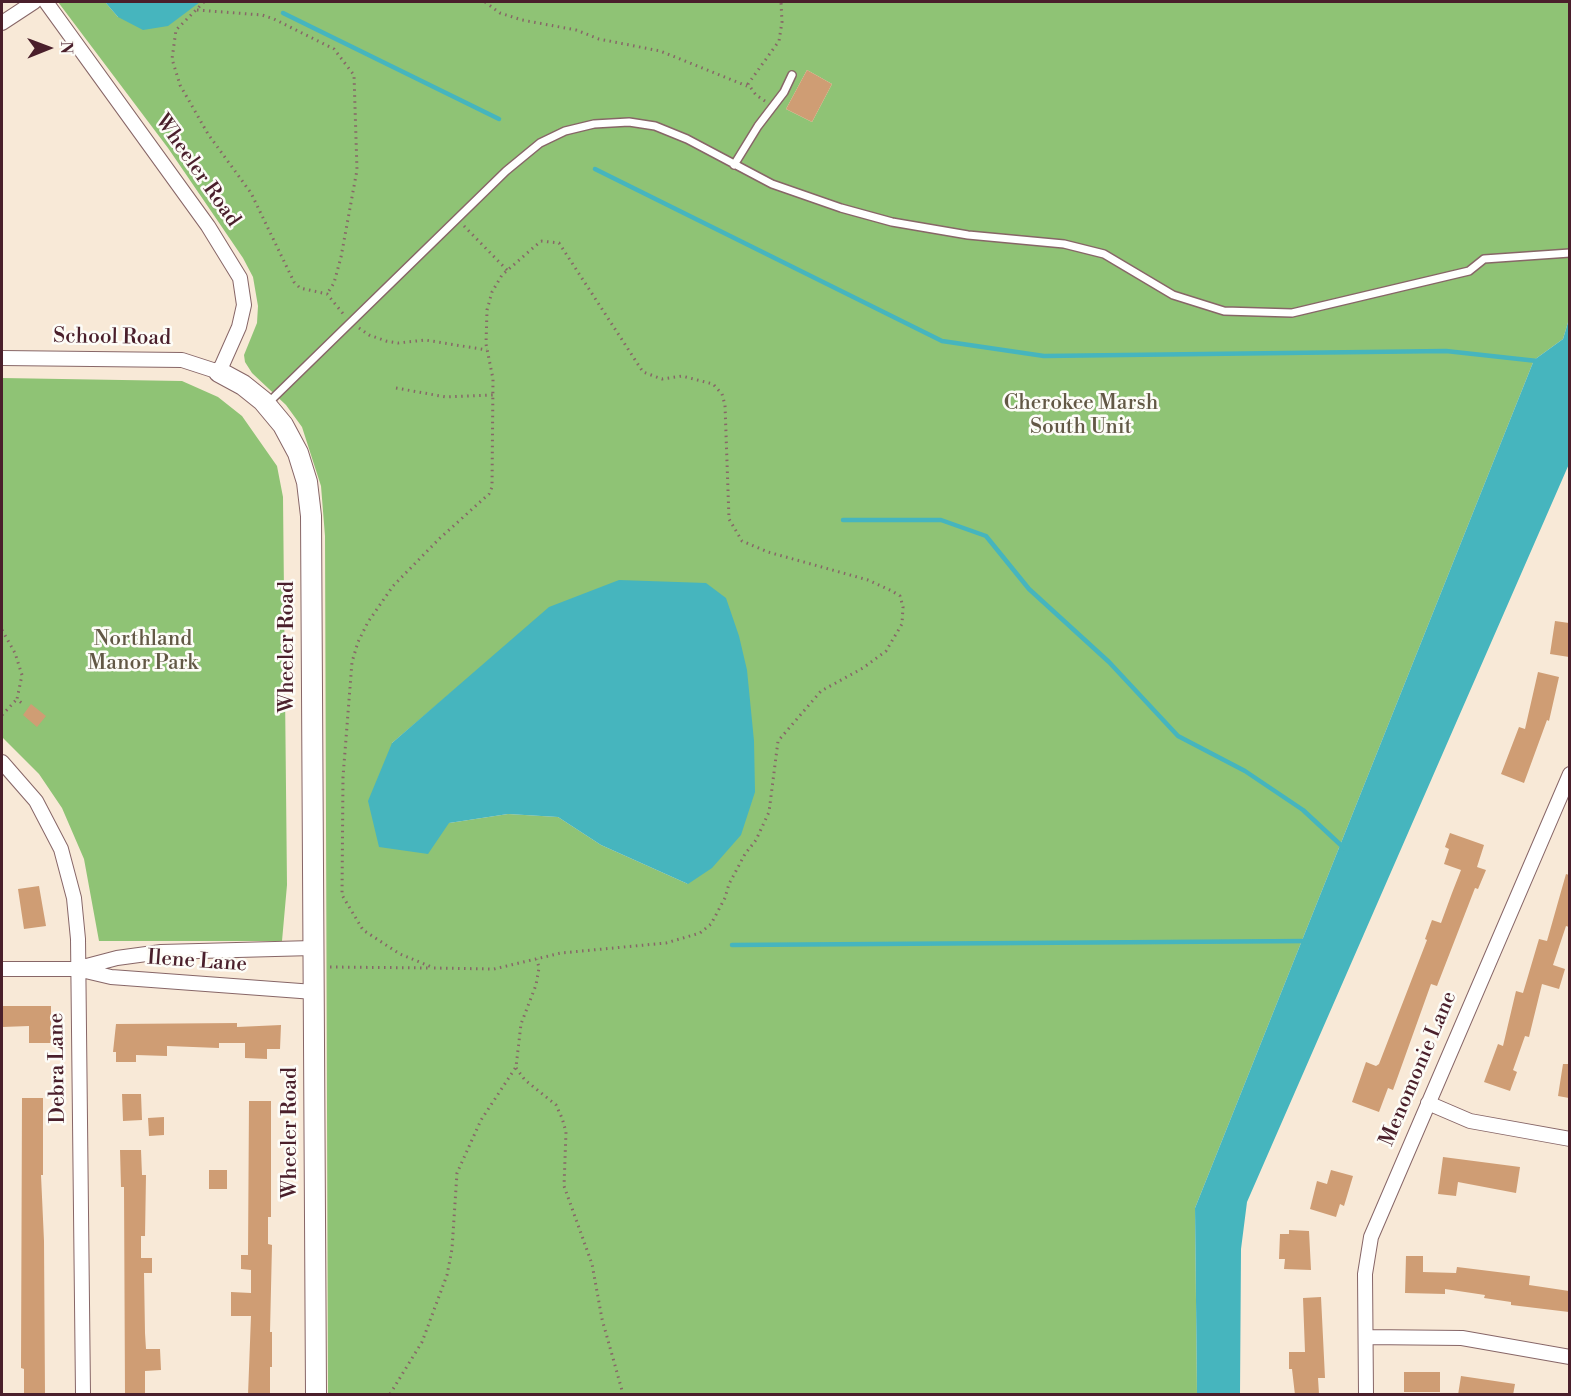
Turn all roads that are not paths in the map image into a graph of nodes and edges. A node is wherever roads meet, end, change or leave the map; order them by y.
1 (34, 2) edge
2 (46, 2) edge
3 (2, 23) edge
4 (792, 75) dead end
5 (735, 165) junction
6 (1569, 253) edge
7 (2, 358) edge
8 (219, 372) junction
9 (266, 405) junction
10 (2, 762) edge
11 (1569, 774) edge
12 (313, 948) junction
13 (2, 969) edge
14 (77, 969) junction
15 (314, 992) junction
16 (1428, 1103) junction
17 (1569, 1139) edge
18 (1366, 1337) junction
19 (1569, 1357) edge
20 (83, 1395) edge
21 (316, 1395) edge
22 (1366, 1395) edge

1 - 3 street
2 - 8 street, Wheeler Road
4 - 5 lane
5 - 6 lane
5 - 9 lane
7 - 8 street, School Road
8 - 9 street, Wheeler Road
9 - 12 street, Wheeler Road
10 - 14 street, Debra Lane
11 - 16 street, Menomonie Lane
12 - 14 street, Ilene Lane
12 - 15 street, Wheeler Road
13 - 14 street, Ilene Lane
14 - 15 street, Ilene Lane
14 - 20 street, Debra Lane
15 - 21 street, Wheeler Road
16 - 17 street
16 - 18 street, Menomonie Lane
18 - 19 street
18 - 22 street, Menomonie Lane

